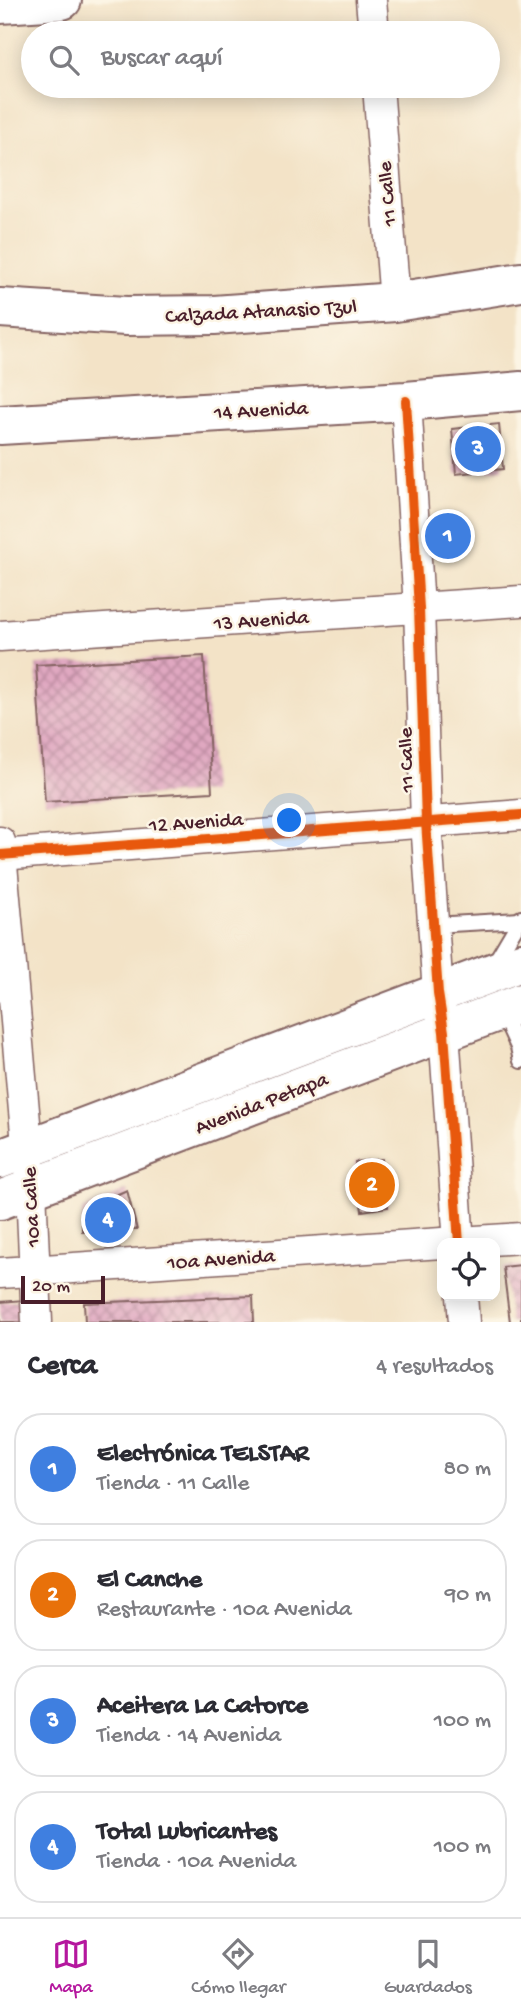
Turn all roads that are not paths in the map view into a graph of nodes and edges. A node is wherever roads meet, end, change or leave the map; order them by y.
1 (62, 0) edge
2 (371, 0) edge
3 (0, 4) edge
4 (373, 21) edge
5 (379, 98) edge
6 (521, 282) edge
7 (395, 302) junction
8 (0, 308) edge
9 (521, 391) edge
10 (406, 401) junction
11 (0, 425) edge
12 (521, 601) edge
13 (419, 608) junction
14 (0, 636) edge
15 (521, 815) edge
16 (426, 822) junction
17 (0, 842) edge
18 (0, 855) edge
19 (520, 919) edge
20 (433, 925) junction
21 (521, 962) edge
22 (486, 976) junction
23 (438, 993) junction
24 (511, 1007) edge
25 (444, 1032) junction
26 (9, 1061) edge
27 (521, 1061) edge
28 (13, 1154) edge
29 (15, 1194) edge
30 (451, 1238) edge
31 (521, 1238) edge
32 (500, 1240) edge
33 (437, 1244) edge
34 (33, 1271) junction
35 (0, 1273) edge
36 (462, 1301) edge
37 (37, 1322) edge
38 (464, 1322) edge

1 - 3 main road
2 - 4 street
5 - 7 street, 11 Calle
6 - 7 main road, Calzada Atanasio Tzul
7 - 8 main road, Calzada Atanasio Tzul
9 - 10 main road, 14 Avenida
10 - 11 main road, 14 Avenida
10 - 13 street, 11 Calle
12 - 13 street, 13 Avenida
13 - 14 street, 13 Avenida
13 - 16 street, 11 Calle
15 - 16 street, 12 Avenida
16 - 18 street, 12 Avenida
16 - 20 street, 11 Calle
17 - 18 street, 10a Calle
18 - 26 street, 10a Calle
19 - 20 lane
19 - 22 lane
20 - 23 street, 11 Calle
21 - 22 main road, Avenida Petapa
22 - 23 main road, Avenida Petapa
23 - 25 street, 11 Calle
23 - 28 main road, Avenida Petapa
24 - 25 main road, Avenida Petapa
24 - 27 lane
25 - 29 main road, Avenida Petapa
25 - 30 street, 11 Calle
26 - 28 street, 10a Calle
28 - 29 street, 10a Calle
29 - 34 street, 10a Calle
31 - 32 street, 10a Avenida
33 - 34 street, 10a Avenida
34 - 35 street, 10a Avenida
34 - 37 street, 10a Calle
36 - 38 street

